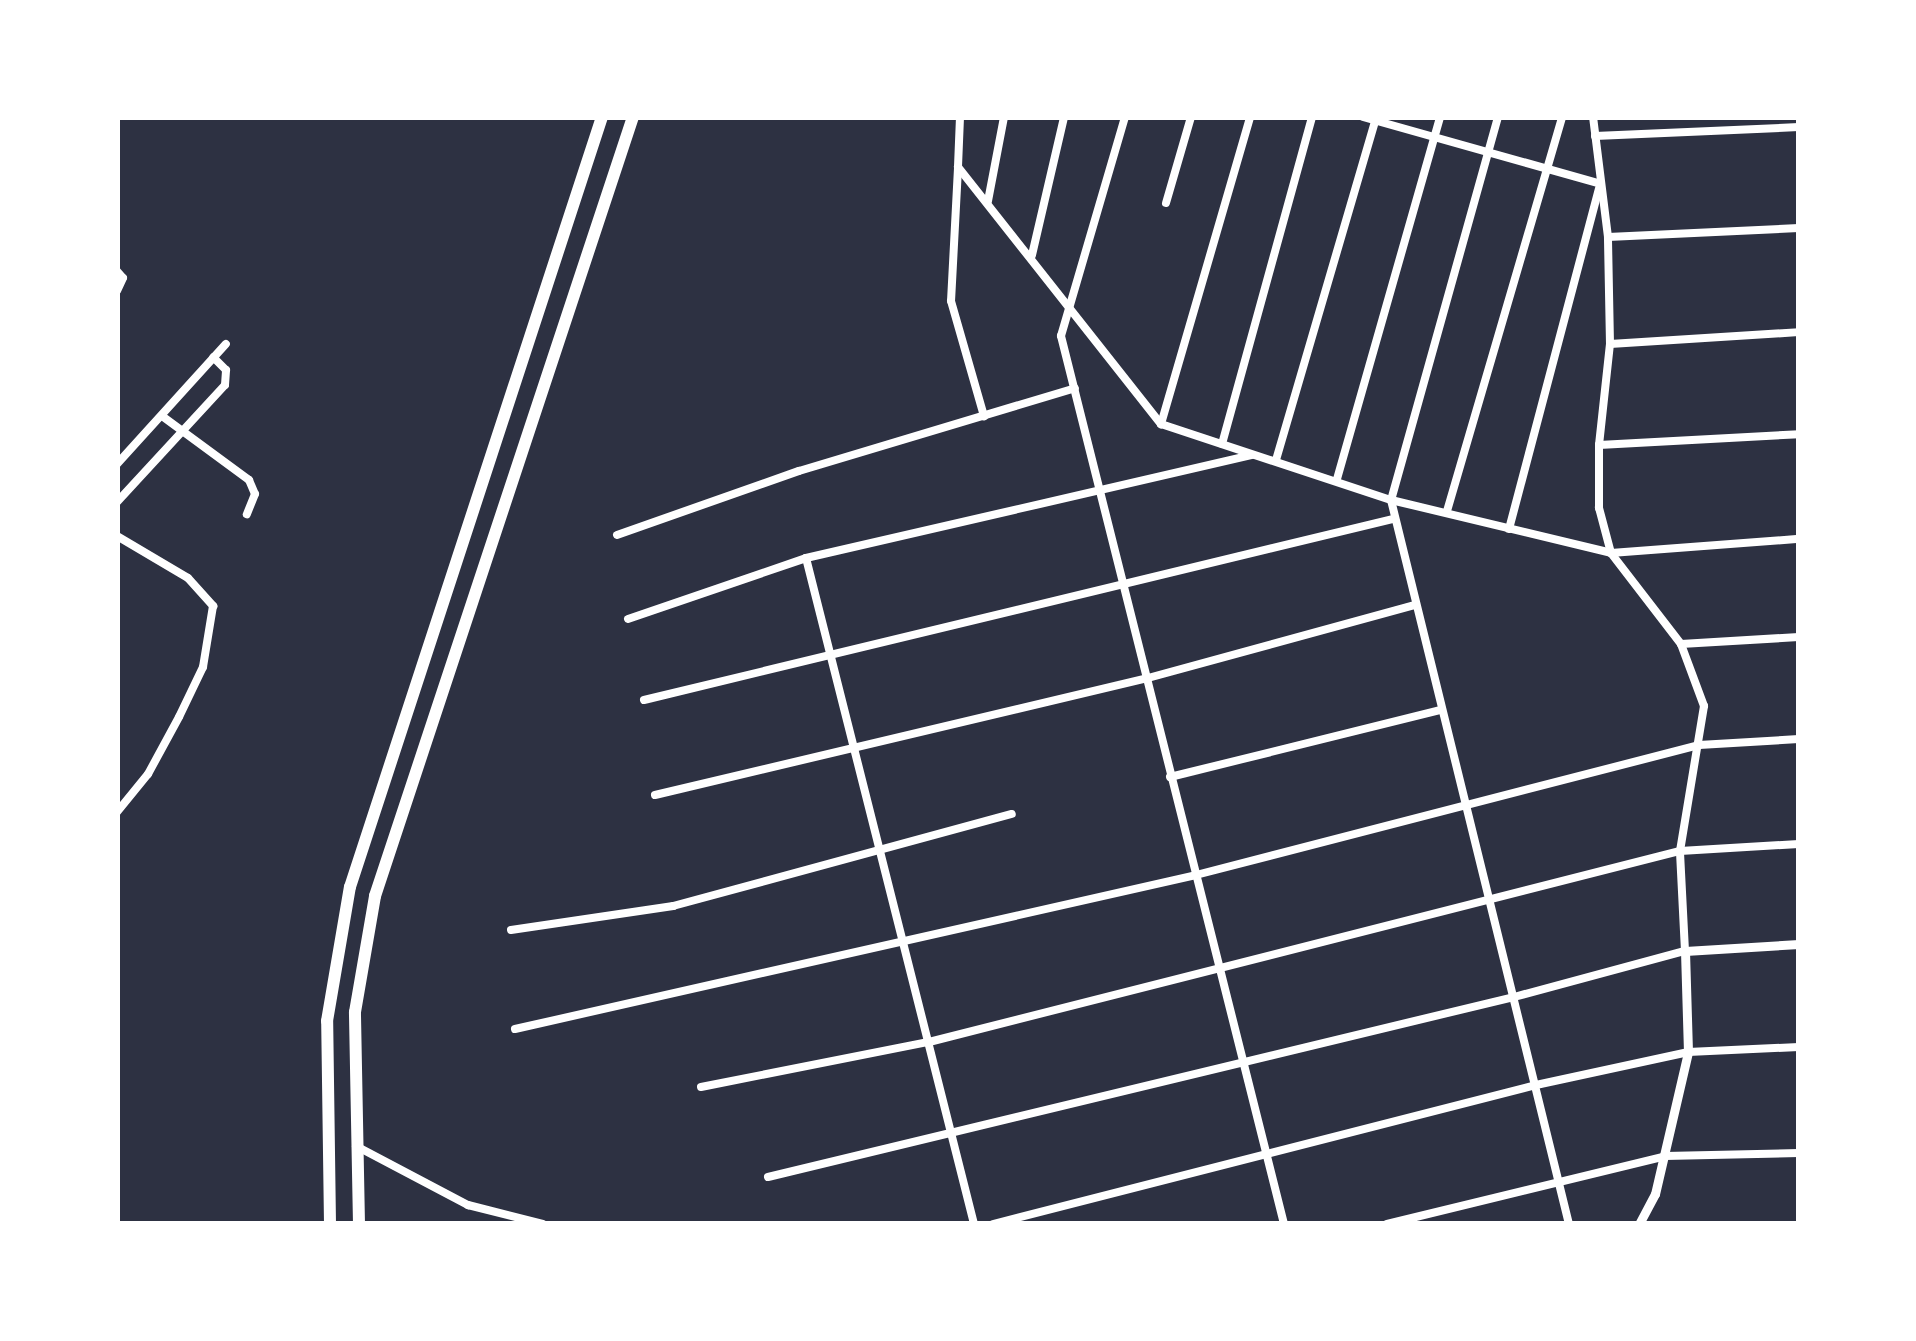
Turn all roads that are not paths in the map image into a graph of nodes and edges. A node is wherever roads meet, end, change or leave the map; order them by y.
1 (602, 117) edge
2 (633, 117) edge
3 (960, 117) edge
4 (1004, 117) edge
5 (1064, 117) edge
6 (1125, 117) edge
7 (1191, 117) edge
8 (1250, 117) edge
9 (1312, 117) edge
10 (1364, 117) edge
11 (1440, 117) edge
12 (1498, 117) edge
13 (1562, 117) edge
14 (1593, 117) edge
15 (1375, 118) edge
16 (1799, 127) edge
17 (1434, 136) junction
18 (1595, 136) junction
19 (1487, 153) junction
20 (958, 167) junction
21 (1549, 169) junction
22 (1601, 184) junction
23 (988, 200) junction
24 (1166, 203) dead end
25 (1799, 228) edge
26 (1608, 237) junction
27 (1032, 255) junction
28 (117, 271) edge
29 (117, 291) edge
30 (1071, 313) junction
31 (1799, 332) edge
32 (226, 344) dead end
33 (1610, 344) junction
34 (213, 357) junction
35 (1075, 388) junction
36 (162, 416) junction
37 (984, 416) junction
38 (1161, 424) junction
39 (180, 432) junction
40 (1799, 434) edge
41 (1222, 444) junction
42 (1599, 445) junction
43 (1255, 455) junction
44 (1276, 460) junction
45 (117, 464) edge
46 (1337, 479) junction
47 (1100, 489) junction
48 (1391, 500) junction
49 (117, 502) edge
50 (1447, 512) junction
51 (247, 514) dead end
52 (1393, 519) junction
53 (1509, 529) junction
54 (617, 535) dead end
55 (117, 536) edge
56 (1799, 539) edge
57 (1611, 553) junction
58 (806, 558) junction
59 (1123, 581) junction
60 (1415, 605) junction
61 (628, 619) dead end
62 (1799, 637) edge
63 (1681, 644) junction
64 (831, 656) junction
65 (1148, 678) junction
66 (644, 700) dead end
67 (1442, 710) junction
68 (1799, 739) edge
69 (1699, 746) junction
70 (855, 747) junction
71 (1170, 776) junction
72 (656, 795) dead end
73 (1466, 805) junction
74 (117, 812) edge
75 (1012, 814) dead end
76 (1799, 844) edge
77 (882, 849) junction
78 (1680, 851) junction
79 (1196, 875) junction
80 (1490, 902) junction
81 (511, 930) dead end
82 (905, 944) junction
83 (1799, 944) edge
84 (1684, 951) junction
85 (1219, 968) junction
86 (1514, 998) junction
87 (515, 1029) dead end
88 (929, 1042) junction
89 (1799, 1048) edge
90 (1688, 1052) junction
91 (1244, 1063) junction
92 (1536, 1085) junction
93 (701, 1087) dead end
94 (953, 1135) junction
95 (355, 1145) junction
96 (1799, 1153) edge
97 (1264, 1154) junction
98 (1665, 1156) junction
99 (768, 1177) dead end
100 (1558, 1180) junction
101 (330, 1224) edge
102 (359, 1224) edge
103 (543, 1224) edge
104 (974, 1224) edge
105 (993, 1224) edge
106 (1284, 1224) edge
107 (1387, 1224) edge
108 (1569, 1224) edge
109 (1639, 1224) edge

1 - 101 highway
2 - 95 highway
3 - 20 street
4 - 23 street
5 - 27 street
6 - 30 street
7 - 24 street
8 - 38 street
9 - 41 street
10 - 15 street
11 - 17 street
12 - 19 street
13 - 21 street
14 - 18 street
15 - 17 street
15 - 44 street
16 - 18 street
17 - 19 street
17 - 46 street
18 - 22 street
19 - 21 street
19 - 48 street
20 - 23 street
20 - 37 street
21 - 22 street
21 - 50 street
22 - 26 street
22 - 53 street
23 - 27 street
25 - 26 street
26 - 33 street
27 - 30 street
28 - 29 street
30 - 35 street
30 - 38 street
31 - 33 street
32 - 34 street
33 - 42 street
34 - 36 street
34 - 39 street
35 - 37 street
35 - 47 street
36 - 39 street
36 - 45 street
37 - 54 street
38 - 41 street
39 - 49 street
39 - 51 street
40 - 42 street
41 - 43 street
42 - 57 street
43 - 44 street
43 - 47 street
44 - 46 street
46 - 48 street
47 - 58 street
47 - 59 street
48 - 50 street
48 - 52 street
50 - 53 street
52 - 59 street
52 - 60 street
53 - 57 street
55 - 74 street
56 - 57 street
57 - 63 street
58 - 61 street
58 - 64 street
59 - 64 street
59 - 65 street
60 - 65 street
60 - 67 street
62 - 63 street
63 - 69 street
64 - 66 street
64 - 70 street
65 - 70 street
65 - 71 street
67 - 71 street
67 - 73 street
68 - 69 street
69 - 73 street
69 - 78 street
70 - 72 street
70 - 77 street
71 - 79 street
73 - 79 street
73 - 80 street
75 - 77 street
76 - 78 street
77 - 81 street
77 - 82 street
78 - 80 street
78 - 84 street
79 - 82 street
79 - 85 street
80 - 85 street
80 - 86 street
82 - 87 street
82 - 88 street
83 - 84 street
84 - 86 street
84 - 90 street
85 - 88 street
85 - 91 street
86 - 91 street
86 - 92 street
88 - 93 street
88 - 94 street
89 - 90 street
90 - 92 street
90 - 98 street
91 - 94 street
91 - 97 street
92 - 97 street
92 - 100 street
94 - 99 street
94 - 104 street
95 - 102 highway
95 - 103 street
96 - 98 street
97 - 105 street
97 - 106 street
98 - 100 street
98 - 109 street
100 - 107 street
100 - 108 street

